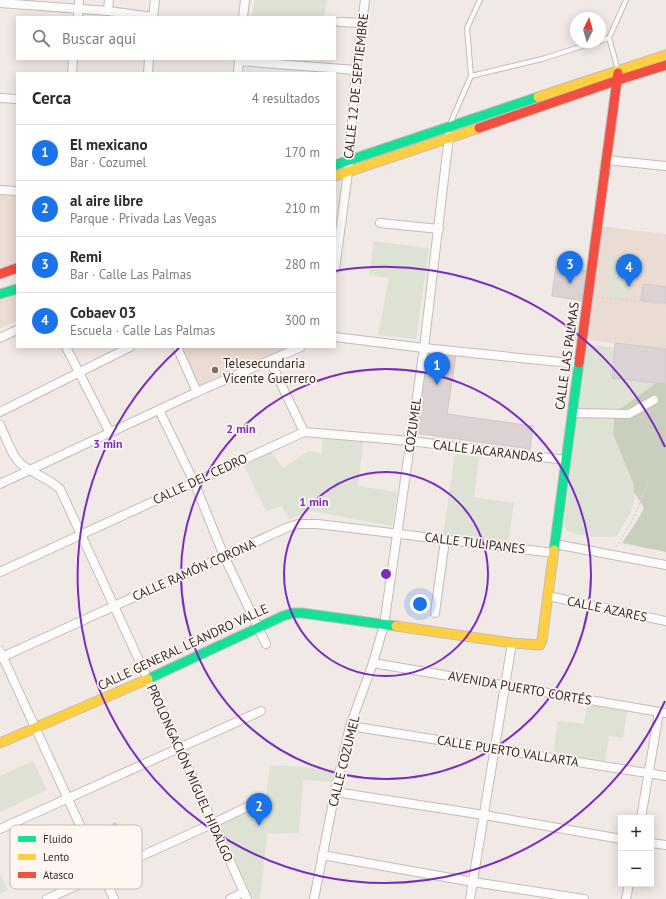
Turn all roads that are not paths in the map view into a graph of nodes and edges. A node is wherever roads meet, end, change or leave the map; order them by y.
1 (80, 0) edge
2 (109, 0) edge
3 (155, 0) edge
4 (245, 0) edge
5 (365, 0) edge
6 (480, 0) edge
7 (626, 0) edge
8 (0, 2) edge
9 (108, 11) junction
10 (78, 13) edge
11 (146, 16) edge
12 (153, 16) edge
13 (243, 16) edge
14 (339, 22) dead end
15 (362, 23) junction
16 (609, 38) junction
17 (606, 39) edge
18 (576, 48) edge
19 (666, 55) edge
20 (73, 60) edge
21 (149, 60) edge
22 (239, 60) edge
23 (666, 65) edge
24 (356, 70) junction
25 (618, 70) junction
26 (72, 72) edge
27 (148, 72) edge
28 (238, 72) edge
29 (471, 76) junction
30 (618, 80) junction
31 (0, 98) edge
32 (16, 99) edge
33 (448, 128) junction
34 (449, 139) junction
35 (349, 160) junction
36 (606, 160) junction
37 (336, 165) edge
38 (666, 166) edge
39 (348, 172) junction
40 (336, 176) edge
41 (0, 190) edge
42 (16, 191) edge
43 (380, 222) dead end
44 (439, 229) junction
45 (336, 262) edge
46 (16, 268) edge
47 (0, 274) edge
48 (16, 289) edge
49 (0, 294) edge
50 (16, 330) edge
51 (336, 336) edge
52 (0, 338) edge
53 (67, 348) edge
54 (128, 348) edge
55 (177, 348) edge
56 (299, 348) edge
57 (424, 348) junction
58 (270, 361) junction
59 (579, 364) junction
60 (79, 371) junction
61 (197, 392) junction
62 (654, 400) dead end
63 (159, 410) junction
64 (0, 412) edge
65 (572, 413) junction
66 (0, 425) edge
67 (304, 432) junction
68 (110, 433) junction
69 (410, 441) junction
70 (566, 460) junction
71 (31, 470) junction
72 (194, 482) junction
73 (0, 484) edge
74 (80, 534) junction
75 (397, 534) junction
76 (445, 540) junction
77 (554, 549) junction
78 (224, 556) junction
79 (666, 565) edge
80 (0, 572) edge
81 (548, 596) junction
82 (113, 606) junction
83 (435, 613) dead end
84 (666, 621) edge
85 (384, 625) junction
86 (259, 627) junction
87 (512, 642) junction
88 (266, 644) dead end
89 (540, 645) joint
90 (1, 655) edge
91 (374, 663) junction
92 (148, 679) junction
93 (505, 685) junction
94 (261, 712) dead end
95 (662, 712) edge
96 (350, 726) junction
97 (35, 728) junction
98 (0, 743) edge
99 (180, 749) junction
100 (495, 749) junction
101 (649, 774) junction
102 (666, 776) edge
103 (335, 792) junction
104 (68, 799) junction
105 (259, 801) dead end
106 (484, 815) junction
107 (642, 815) edge
108 (214, 823) junction
109 (80, 825) edge
110 (0, 829) edge
111 (618, 838) edge
112 (654, 844) edge
113 (666, 846) edge
114 (322, 855) junction
115 (142, 856) edge
116 (473, 882) junction
117 (628, 887) edge
118 (69, 889) edge
119 (109, 889) edge
120 (245, 896) edge
121 (47, 899) edge
122 (114, 899) edge
123 (230, 899) edge
124 (314, 899) edge
125 (470, 899) edge
126 (584, 899) edge
127 (626, 899) edge

1 - 10 street
2 - 9 street
3 - 12 street
4 - 13 street
5 - 15 street, CALLE 12 DE SEPTIEMBRE
6 - 29 lane
7 - 16 lane
8 - 10 street
9 - 10 street
9 - 11 street
14 - 15 street
15 - 24 street, CALLE 12 DE SEPTIEMBRE
16 - 17 lane
16 - 25 lane
18 - 29 lane
19 - 25 street
20 - 26 street
21 - 27 street
22 - 24 street
22 - 28 street
23 - 30 street
24 - 35 street, CALLE 12 DE SEPTIEMBRE
25 - 30 street, CALLE LAS PALMAS
25 - 33 street
29 - 33 lane
30 - 34 street
30 - 36 street, CALLE LAS PALMAS
31 - 32 street
33 - 34 street, COZUMEL
33 - 35 street
34 - 39 street
34 - 44 street, COZUMEL
35 - 37 street
35 - 39 street, CALLE 12 DE SEPTIEMBRE
36 - 38 street
36 - 59 street, CALLE LAS PALMAS
39 - 40 street
39 - 45 street, CALLE 12 DE SEPTIEMBRE
41 - 42 street
43 - 44 street
44 - 57 street, COZUMEL
46 - 47 street
48 - 49 street
50 - 52 street
51 - 57 street
53 - 60 street
54 - 60 street
55 - 61 street
56 - 58 street
57 - 59 street
57 - 69 street, COZUMEL
58 - 61 street
58 - 67 street
59 - 65 street, CALLE LAS PALMAS
60 - 64 street
60 - 68 street
61 - 63 street
62 - 65 street
63 - 68 street
63 - 72 street
65 - 70 street, CALLE LAS PALMAS
66 - 71 street, PROLONGACIÓN MIGUEL HIDALGO
67 - 69 street, CALLE DEL CEDRO
67 - 72 street, CALLE DEL CEDRO
68 - 71 street
69 - 70 street, CALLE JACARANDAS
69 - 75 street, COZUMEL
70 - 77 street, CALLE LAS PALMAS
71 - 73 street
71 - 74 street, PROLONGACIÓN MIGUEL HIDALGO
72 - 74 street, CALLE DEL CEDRO
72 - 78 street
74 - 80 street, CALLE DEL CEDRO
74 - 82 street, PROLONGACIÓN MIGUEL HIDALGO
75 - 76 street, CALLE TULIPANES
75 - 78 street, CALLE RAMÓN CORONA
75 - 85 street, COZUMEL
76 - 77 street, CALLE TULIPANES
76 - 83 street
77 - 79 street, CALLE TULIPANES
77 - 81 street, CALLE LAS PALMAS
78 - 82 street, CALLE RAMÓN CORONA
78 - 86 street
81 - 84 street, CALLE AZARES
81 - 89 street, CALLE LAS PALMAS
82 - 90 street, CALLE RAMÓN CORONA
82 - 92 street, PROLONGACIÓN MIGUEL HIDALGO
85 - 86 street, CALLE GENERAL LEANDRO VALLE
85 - 87 street, CALLE GENERAL LEANDRO VALLE
85 - 91 street, CALLE COZUMEL
86 - 88 street
86 - 92 street, CALLE GENERAL LEANDRO VALLE
87 - 89 street, CALLE GENERAL LEANDRO VALLE
87 - 93 street
90 - 97 street
91 - 93 street, AVENIDA PUERTO CORTÉS
91 - 96 street, CALLE COZUMEL
92 - 97 street, CALLE GENERAL LEANDRO VALLE
92 - 99 street, PROLONGACIÓN MIGUEL HIDALGO
93 - 95 street, AVENIDA PUERTO CORTÉS
93 - 100 street
94 - 99 street
95 - 101 street
96 - 100 street, CALLE PUERTO VALLARTA
96 - 103 street, CALLE COZUMEL
97 - 98 street, CALLE GENERAL LEANDRO VALLE
97 - 104 street
99 - 104 street
99 - 108 street, PROLONGACIÓN MIGUEL HIDALGO
100 - 101 street, CALLE PUERTO VALLARTA
100 - 106 street
101 - 102 street, CALLE PUERTO VALLARTA
101 - 107 street
103 - 106 street
103 - 114 street, CALLE COZUMEL
104 - 109 street
104 - 110 street
105 - 108 street
106 - 111 street
106 - 116 street
108 - 115 street
108 - 120 street, PROLONGACIÓN MIGUEL HIDALGO
112 - 113 street
114 - 116 street
114 - 124 street, CALLE COZUMEL
116 - 125 street
116 - 126 street
117 - 127 street
118 - 121 street
119 - 122 street
120 - 123 street

